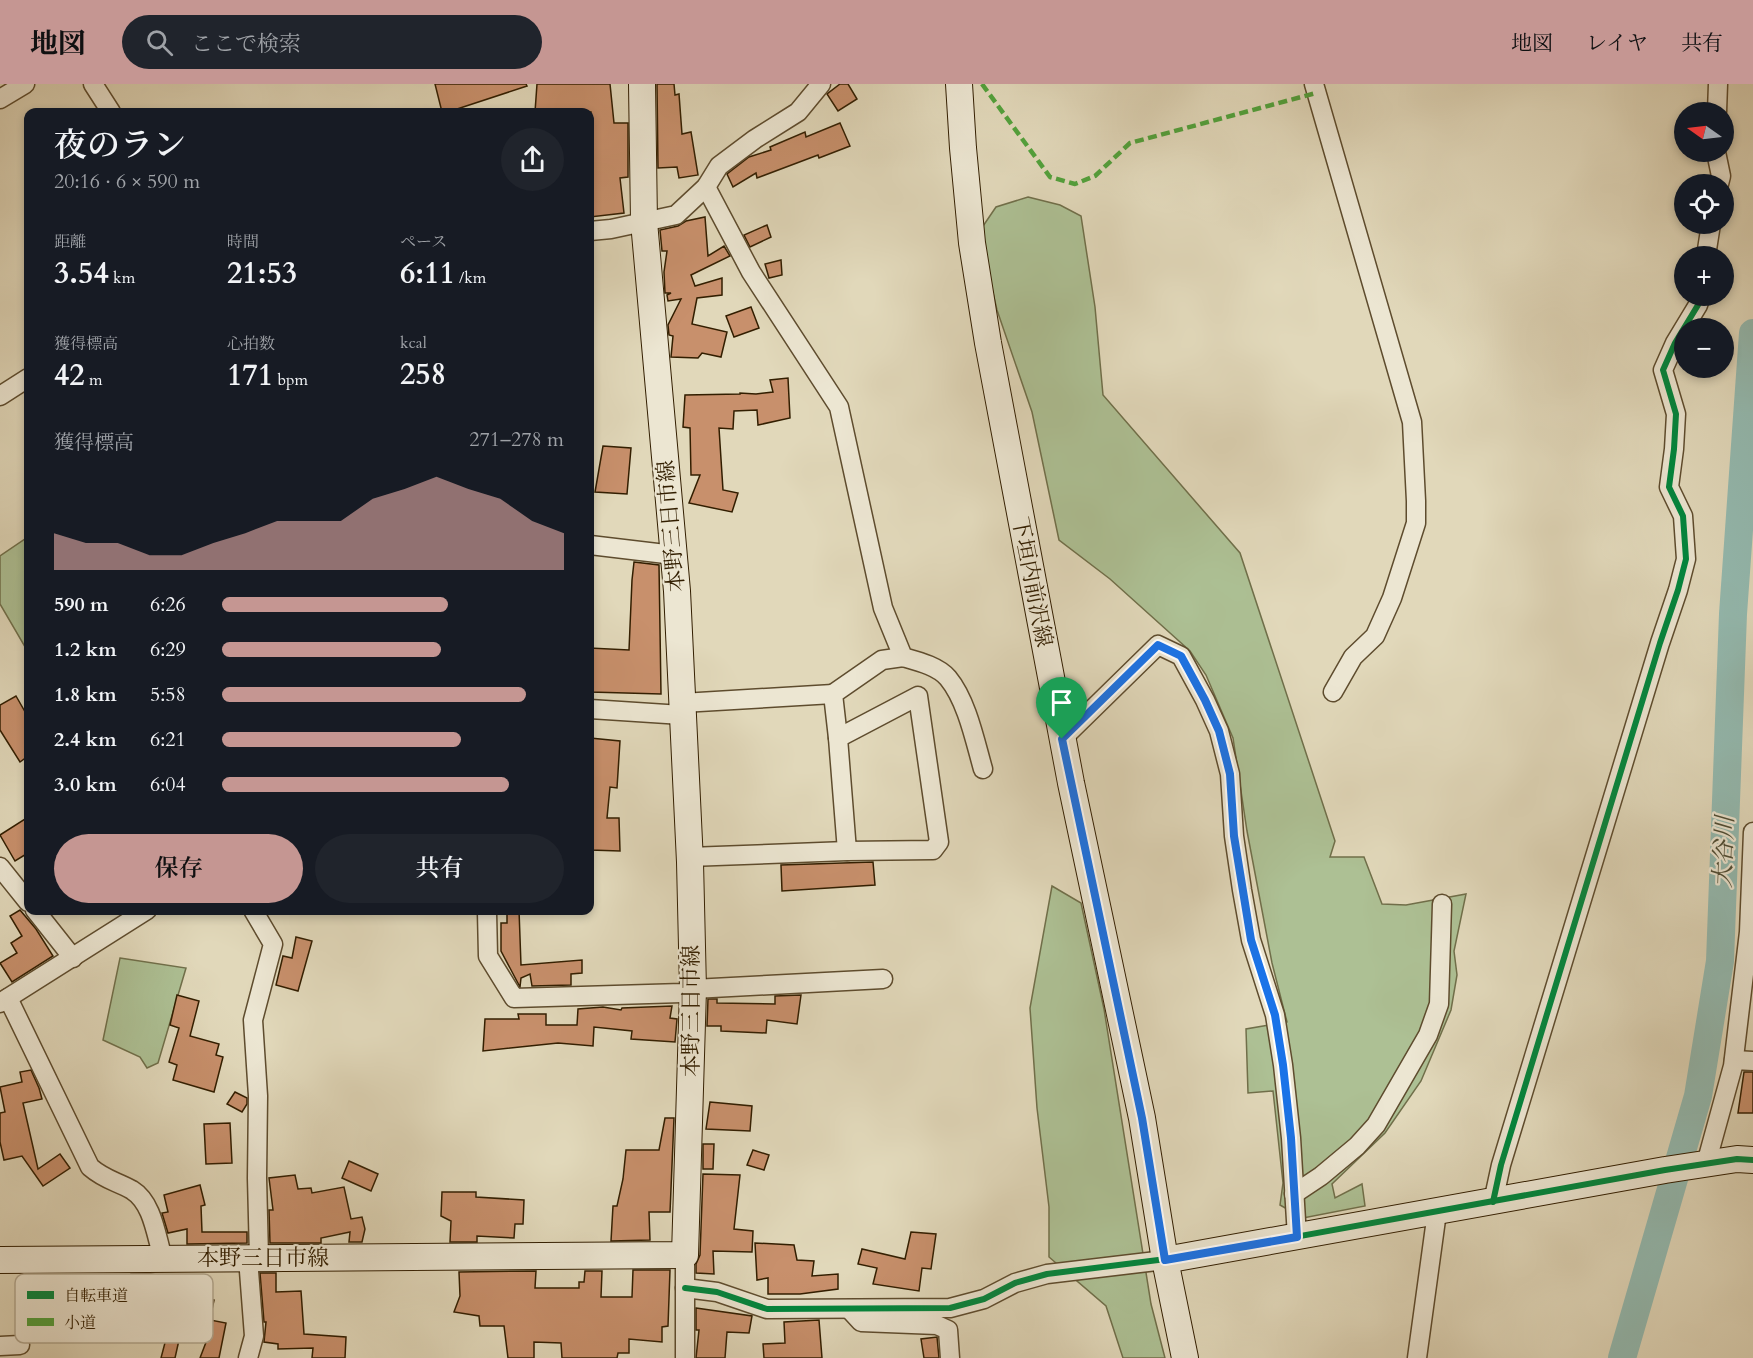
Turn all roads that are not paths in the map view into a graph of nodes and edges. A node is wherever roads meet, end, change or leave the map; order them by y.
1 (25, 84) edge
2 (93, 84) edge
3 (642, 84) edge
4 (821, 84) edge
5 (959, 84) edge
6 (1314, 84) edge
7 (1718, 84) edge
8 (0, 99) edge
9 (1717, 102) edge
10 (108, 108) edge
11 (705, 186) junction
12 (644, 222) junction
13 (594, 231) edge
14 (1697, 306) edge
15 (24, 381) edge
16 (0, 396) edge
17 (594, 545) edge
18 (674, 555) junction
19 (903, 657) junction
20 (1333, 692) dead end
21 (833, 694) junction
22 (594, 709) edge
23 (682, 709) junction
24 (838, 738) junction
25 (1062, 739) junction
26 (983, 769) dead end
27 (1753, 832) edge
28 (848, 851) junction
29 (689, 857) junction
30 (0, 867) edge
31 (1752, 889) edge
32 (24, 898) edge
33 (1442, 904) dead end
34 (39, 915) edge
35 (139, 915) edge
36 (257, 915) edge
37 (487, 915) edge
38 (73, 958) junction
39 (884, 979) dead end
40 (693, 989) junction
41 (4, 1001) edge
42 (1734, 1060) junction
43 (1753, 1061) edge
44 (1753, 1160) edge
45 (1706, 1164) junction
46 (1294, 1194) junction
47 (1493, 1202) junction
48 (1437, 1212) junction
49 (1297, 1237) junction
50 (685, 1255) junction
51 (163, 1258) junction
52 (254, 1258) junction
53 (0, 1260) edge
54 (1165, 1260) junction
55 (685, 1288) junction
56 (849, 1309) junction
57 (0, 1346) edge
58 (20, 1346) dead end
59 (248, 1358) edge
60 (685, 1358) edge
61 (950, 1358) edge
62 (1185, 1358) edge
63 (1417, 1358) edge

1 - 8 street
2 - 10 street
3 - 12 main road, 本野三日市線
4 - 11 street
5 - 25 main road, 下垣内前沢線
6 - 20 street
7 - 9 street
11 - 12 street
11 - 19 street
12 - 13 street
12 - 18 main road, 本野三日市線
14 - 47 street
15 - 16 street
17 - 18 street
18 - 23 main road, 本野三日市線
19 - 21 street
19 - 26 street
21 - 23 street
21 - 24 street
22 - 23 street
23 - 29 main road, 本野三日市線
24 - 28 street
24 - 28 street
25 - 46 street
25 - 54 main road, 下垣内前沢線
27 - 31 street
28 - 29 street
29 - 40 main road, 本野三日市線
30 - 32 street
31 - 42 street
33 - 46 street
34 - 38 street
35 - 38 street
36 - 52 street
37 - 40 street
38 - 41 street
39 - 40 street
40 - 50 main road, 本野三日市線
41 - 51 street
42 - 43 street
42 - 45 street
44 - 45 main road
45 - 47 main road
46 - 49 street
47 - 48 main road
48 - 49 main road
48 - 63 street
49 - 54 main road
50 - 52 main road, 本野三日市線
50 - 55 street
51 - 52 main road, 本野三日市線
51 - 53 main road, 本野三日市線
52 - 59 street
54 - 56 street
54 - 62 main road, 下垣内前沢線
55 - 56 street
55 - 60 street
56 - 61 street
57 - 58 street

